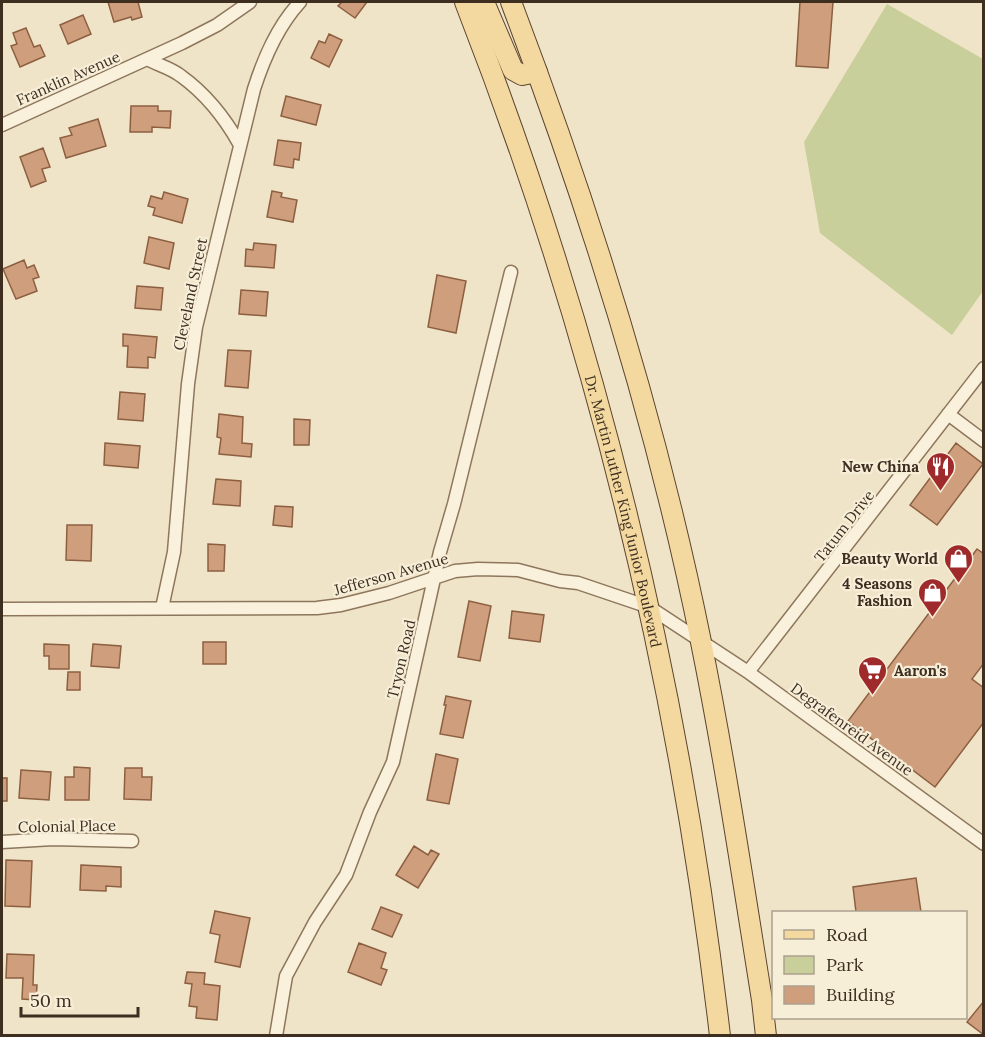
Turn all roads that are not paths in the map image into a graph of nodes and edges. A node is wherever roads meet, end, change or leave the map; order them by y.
1 (250, 2) edge
2 (300, 2) edge
3 (465, 2) edge
4 (484, 2) edge
5 (511, 2) edge
6 (147, 59) junction
7 (537, 72) junction
8 (2, 125) edge
9 (240, 145) junction
10 (511, 272) dead end
11 (984, 368) edge
12 (948, 414) junction
13 (984, 441) edge
14 (435, 577) junction
15 (649, 607) junction
16 (162, 608) junction
17 (2, 609) edge
18 (701, 640) junction
19 (748, 672) junction
20 (132, 841) dead end
21 (2, 842) edge
22 (984, 844) edge
23 (276, 1035) edge
24 (720, 1035) edge
25 (766, 1035) edge

1 - 6 street, Franklin Avenue
2 - 9 street, Cleveland Street
3 - 15 main road, Dr. Martin Luther King Junior Boulevard
4 - 7 main road
5 - 7 main road
6 - 8 street, Franklin Avenue
6 - 9 street
7 - 18 main road
9 - 16 street, Cleveland Street
10 - 14 street, Tryon Road
11 - 12 street, Tatum Drive
12 - 13 street
12 - 19 street, Tatum Drive
14 - 15 street, Jefferson Avenue
14 - 16 street, Jefferson Avenue
14 - 23 street, Tryon Road
15 - 18 street, Jefferson Avenue
15 - 24 main road, Dr. Martin Luther King Junior Boulevard
16 - 17 street, Jefferson Avenue
18 - 19 street, Degrafenreid Avenue
18 - 25 main road
19 - 22 street, Degrafenreid Avenue
20 - 21 street, Colonial Place

